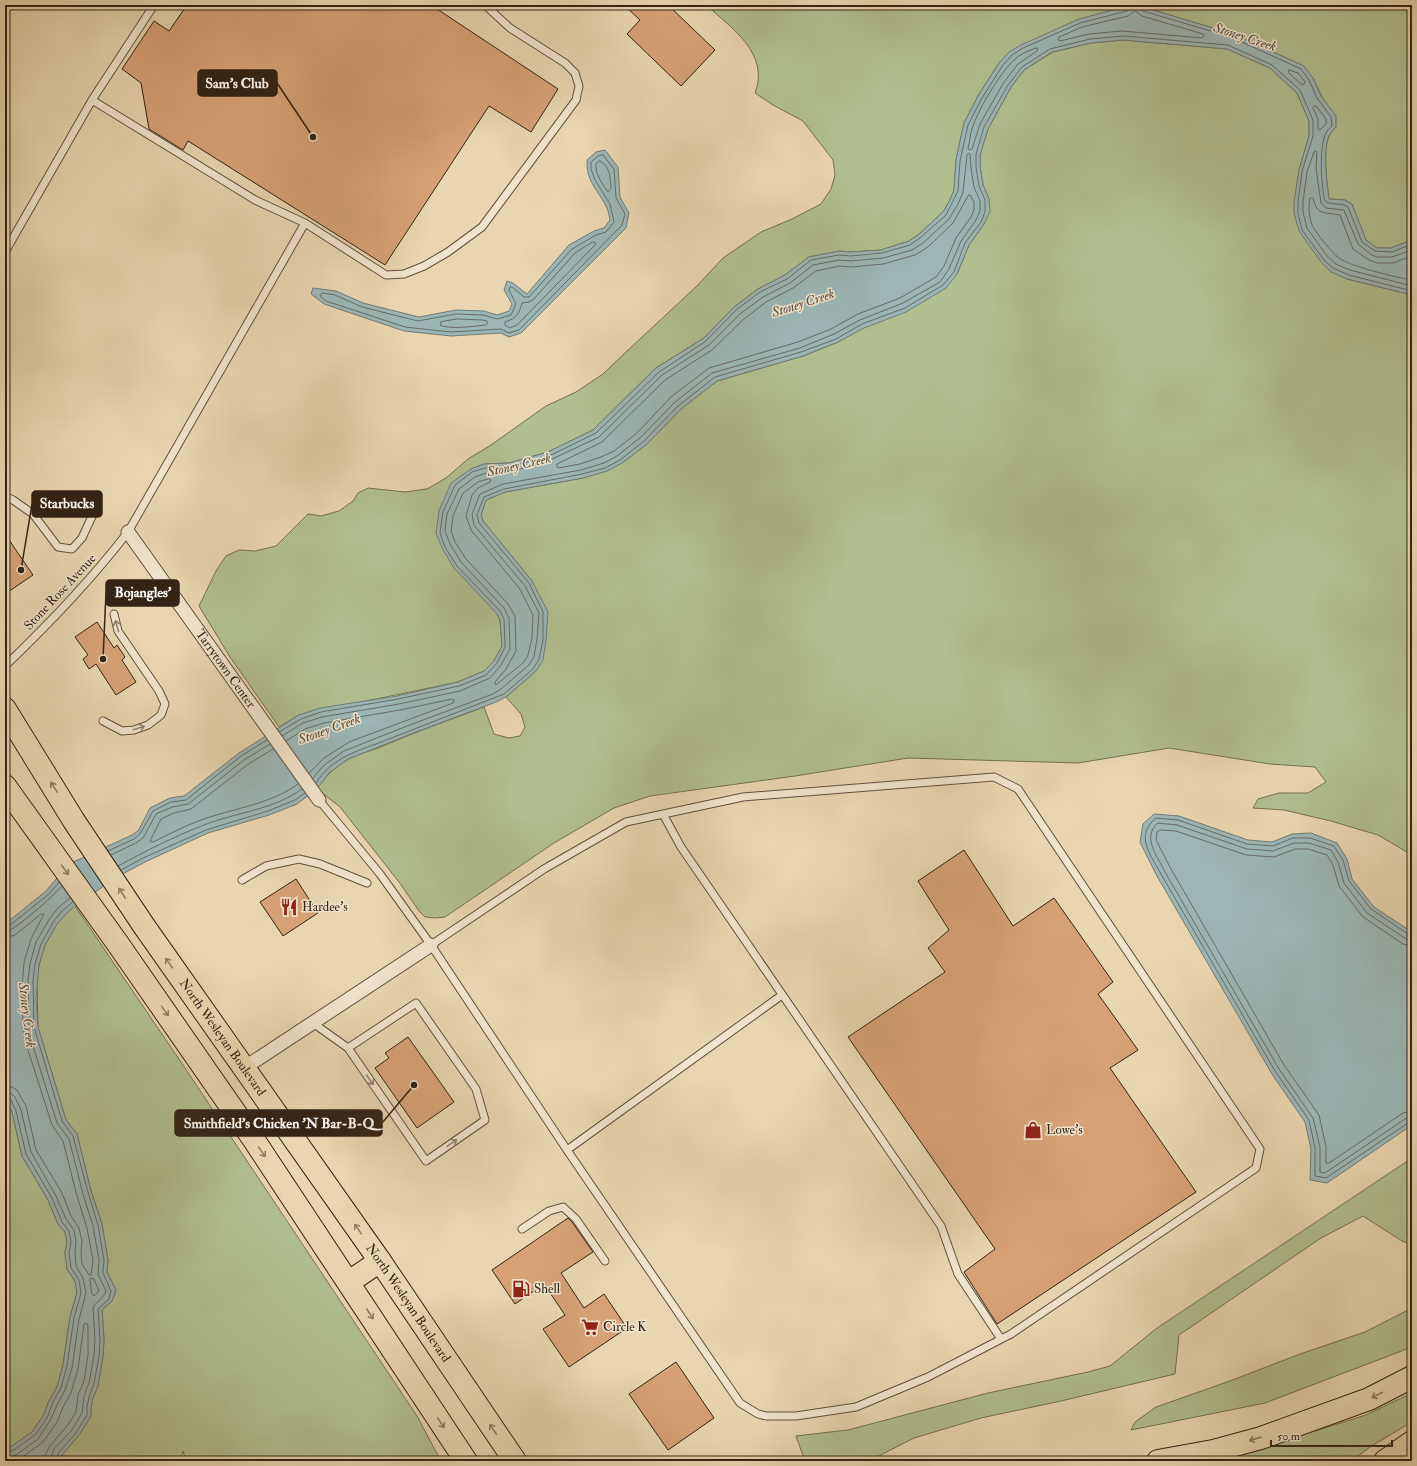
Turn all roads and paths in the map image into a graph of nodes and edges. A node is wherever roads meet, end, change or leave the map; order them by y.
1 (154, 5) edge
2 (485, 5) edge
3 (92, 100) junction
4 (305, 223) junction
5 (5, 252) edge
6 (5, 496) edge
7 (94, 512) dead end
8 (128, 532) junction
9 (114, 614) dead end
10 (5, 666) edge
11 (5, 709) edge
12 (103, 720) dead end
13 (5, 786) edge
14 (318, 800) joint
15 (663, 814) junction
16 (242, 880) dead end
17 (367, 883) dead end
18 (431, 945) junction
19 (782, 995) junction
20 (313, 1023) junction
21 (348, 1048) junction
22 (244, 1068) junction
23 (567, 1150) junction
24 (522, 1229) dead end
25 (380, 1261) junction
26 (605, 1261) dead end
27 (349, 1282) junction
28 (1001, 1339) junction
29 (1412, 1377) edge
30 (1412, 1442) edge
31 (466, 1461) edge
32 (515, 1461) edge
33 (1158, 1461) edge
34 (1385, 1461) edge

1 - 3 lane
2 - 4 lane
3 - 4 lane
3 - 5 lane
4 - 8 lane
6 - 7 lane
8 - 10 lane, Stone Rose Avenue
8 - 14 street, Tarrytown Center
12 -> 9 lane
22 -> 11 highway, North Wesleyan Boulevard
13 -> 27 highway
14 - 18 lane, Tarrytown Center
15 - 18 lane, Tarrytown Center
15 - 19 lane
15 - 28 lane, Tarrytown Center
16 - 17 lane
18 - 20 street
18 - 23 lane, Tarrytown Center
19 - 23 lane
19 - 28 lane
20 - 21 lane
20 - 22 street
21 -> 21 lane
25 -> 22 highway, North Wesleyan Boulevard
23 - 28 lane, Tarrytown Center
24 - 26 lane
25 - 27 highway
32 -> 25 highway, North Wesleyan Boulevard
27 -> 31 highway
29 -> 33 highway
30 - 34 highway

